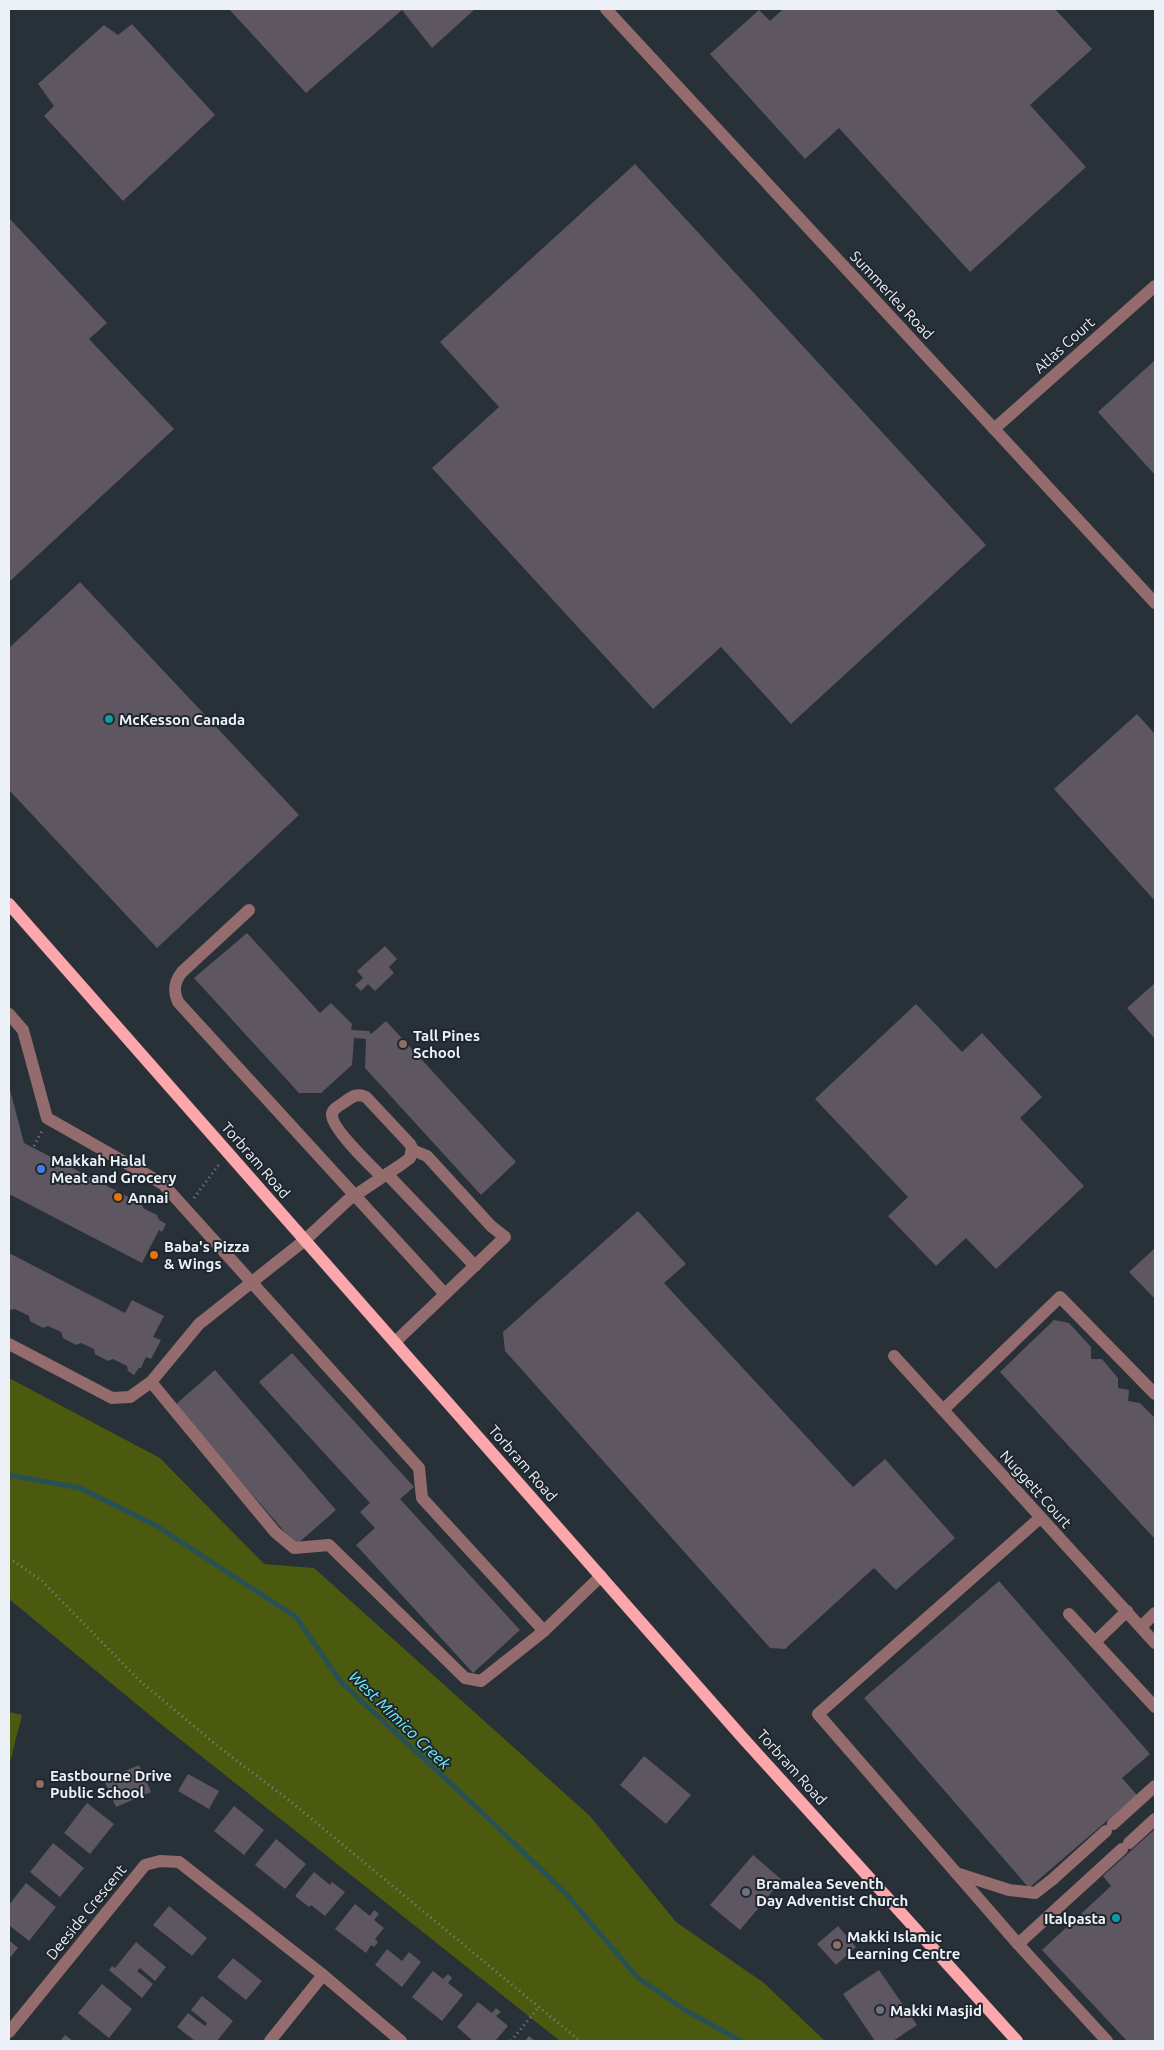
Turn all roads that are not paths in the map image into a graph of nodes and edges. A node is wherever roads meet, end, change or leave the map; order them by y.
1 (606, 9) edge
2 (1155, 286) edge
3 (994, 429) junction
4 (1155, 604) edge
5 (9, 904) edge
6 (249, 910) dead end
7 (9, 1014) edge
8 (412, 1150) junction
9 (384, 1176) junction
10 (354, 1196) junction
11 (305, 1240) junction
12 (475, 1266) junction
13 (250, 1283) junction
14 (445, 1294) junction
15 (394, 1342) junction
16 (9, 1344) edge
17 (894, 1356) dead end
18 (151, 1382) junction
19 (1155, 1394) edge
20 (943, 1410) junction
21 (1040, 1518) junction
22 (601, 1576) junction
23 (1127, 1611) junction
24 (1155, 1613) edge
25 (1069, 1614) dead end
26 (1141, 1627) junction
27 (544, 1631) junction
28 (1095, 1642) junction
29 (1155, 1643) edge
30 (1155, 1707) edge
31 (1155, 1786) edge
32 (1155, 1819) edge
33 (956, 1873) junction
34 (1018, 1944) junction
35 (323, 1975) junction
36 (9, 2032) edge
37 (270, 2041) edge
38 (401, 2041) edge
39 (1017, 2041) edge
40 (1107, 2041) edge

1 - 3 street, Summerlea Road
2 - 3 street, Atlas Court
3 - 4 street, Summerlea Road
5 - 11 main road, Torbram Road
6 - 10 street
7 - 13 street
8 - 9 street
8 - 9 street
8 - 12 street
9 - 10 street
9 - 12 street
10 - 11 street
10 - 14 street
11 - 13 street
11 - 15 main road, Torbram Road
12 - 14 street
13 - 18 street
13 - 27 street
14 - 15 street
15 - 22 main road, Torbram Road
16 - 18 street
17 - 20 street, Nuggett Court
18 - 27 street
19 - 20 street
20 - 21 street, Nuggett Court
21 - 23 street, Nuggett Court
21 - 33 street
22 - 27 street
22 - 39 main road, Torbram Road
23 - 26 street, Nuggett Court
23 - 28 street
24 - 26 street
25 - 28 street
26 - 29 street, Nuggett Court
28 - 30 street
31 - 33 street
32 - 34 street
33 - 34 street
34 - 40 street
35 - 36 street, Deeside Crescent
35 - 37 street
35 - 38 street, Deeside Crescent

